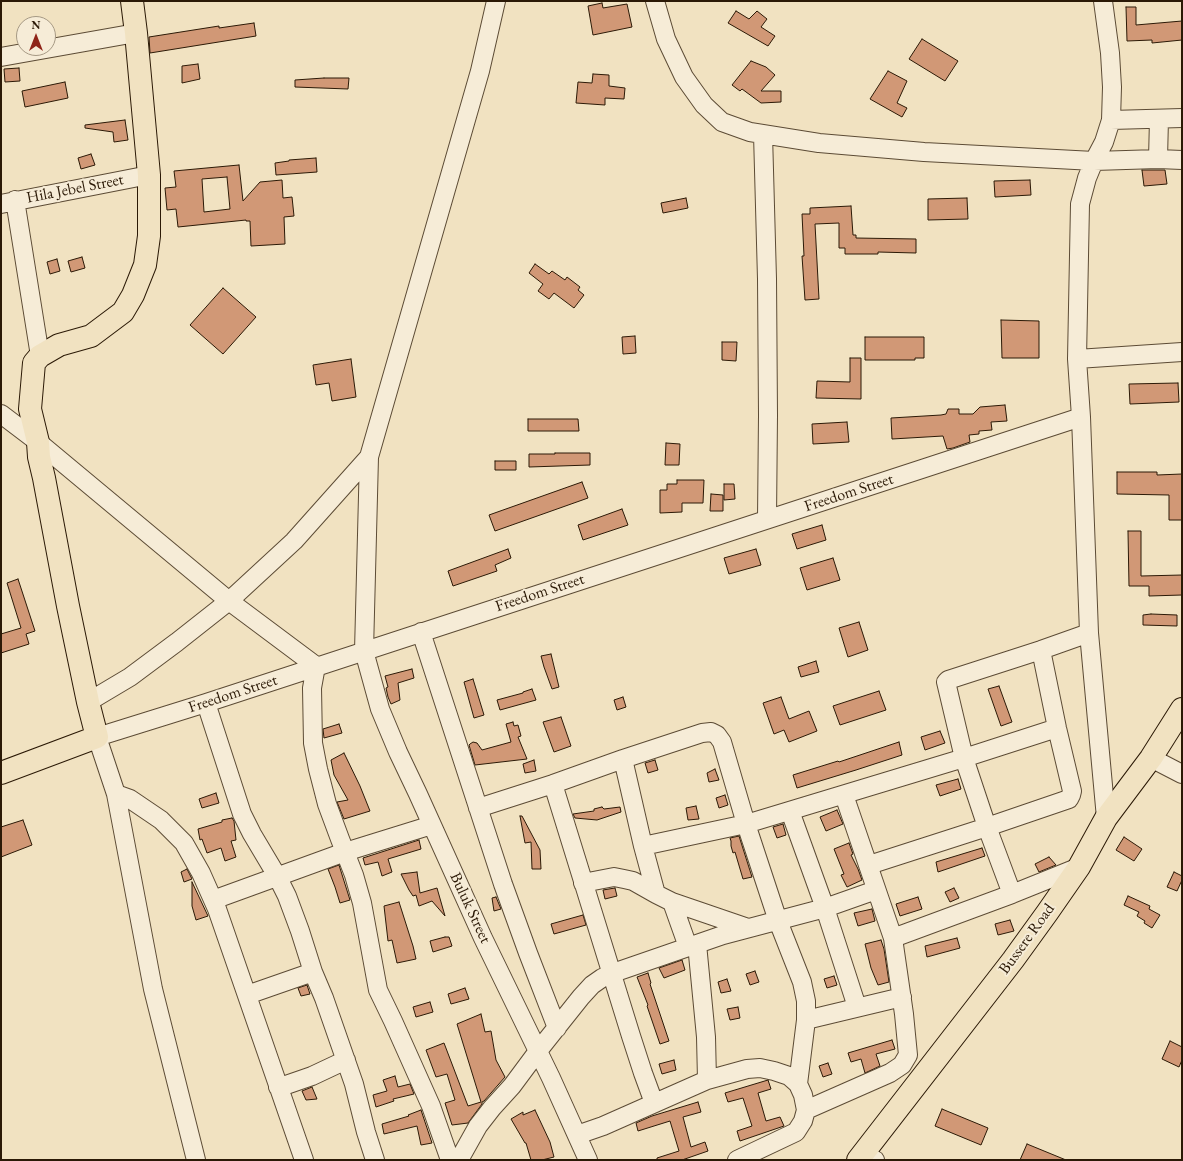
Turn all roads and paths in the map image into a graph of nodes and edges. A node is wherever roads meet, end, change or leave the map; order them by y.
1 (132, 1) edge
2 (496, 1) edge
3 (655, 1) edge
4 (1103, 1) edge
5 (136, 33) junction
6 (1, 57) edge
7 (1182, 118) edge
8 (1159, 119) junction
9 (1111, 120) junction
10 (763, 134) junction
11 (1158, 159) junction
12 (1182, 160) edge
13 (1094, 161) junction
14 (149, 175) junction
15 (8, 202) edge
16 (1182, 352) edge
17 (40, 356) junction
18 (1077, 359) junction
19 (1, 414) edge
20 (1081, 417) junction
21 (38, 442) junction
22 (369, 457) junction
23 (767, 519) junction
24 (229, 602) junction
25 (421, 632) junction
26 (1090, 633) junction
27 (1041, 650) junction
28 (364, 651) junction
29 (316, 666) junction
30 (88, 702) junction
31 (206, 703) junction
32 (1182, 709) edge
33 (1057, 728) junction
34 (97, 737) junction
35 (964, 758) junction
36 (1150, 758) junction
37 (623, 759) junction
38 (1, 773) edge
39 (1182, 774) edge
40 (553, 784) junction
41 (116, 794) junction
42 (844, 794) junction
43 (478, 808) junction
44 (790, 810) junction
45 (1106, 818) junction
46 (432, 824) junction
47 (746, 824) junction
48 (987, 827) junction
49 (643, 846) junction
50 (345, 852) junction
51 (869, 865) junction
52 (1079, 867) junction
53 (277, 876) junction
54 (584, 883) junction
55 (876, 890) junction
56 (1012, 894) junction
57 (664, 898) junction
58 (213, 900) junction
59 (825, 908) junction
60 (778, 921) junction
61 (748, 928) junction
62 (893, 938) junction
63 (692, 946) junction
64 (313, 972) junction
65 (613, 973) junction
66 (247, 995) junction
67 (902, 997) junction
68 (857, 1007) junction
69 (806, 1020) junction
70 (557, 1028) junction
71 (538, 1051) junction
72 (346, 1060) junction
73 (707, 1080) junction
74 (798, 1084) junction
75 (278, 1087) junction
76 (654, 1103) junction
77 (806, 1110) junction
78 (577, 1135) junction
79 (865, 1158) edge
80 (196, 1160) edge
81 (304, 1160) edge
82 (375, 1160) edge
83 (450, 1160) edge
84 (459, 1160) edge
85 (588, 1160) edge
86 (737, 1160) edge

1 - 5 main road
2 - 22 street
3 - 10 street
4 - 9 street
5 - 6 street
5 - 14 main road
7 - 8 street
8 - 9 street
8 - 11 street
9 - 13 street
10 - 13 street
10 - 23 street
11 - 12 street
11 - 13 street
13 - 18 street
14 - 15 street, Hila Jebel Street
14 - 17 main road
15 - 17 street
16 - 18 street
17 - 21 main road
18 - 20 street
19 - 21 street
20 - 23 street, Freedom Street
20 - 26 street
21 - 24 street
21 - 30 main road
22 - 24 street
22 - 28 street, Buluk Street
23 - 25 street, Freedom Street
24 - 29 street
24 - 30 street
25 - 28 street, Freedom Street
25 - 43 street
26 - 27 street
26 - 45 street
27 - 33 street
27 - 35 street
28 - 29 street, Freedom Street
28 - 46 street, Buluk Street
29 - 31 street, Freedom Street
29 - 50 street
30 - 34 main road
31 - 34 street, Freedom Street
31 - 53 street
32 - 36 main road, Bussere Road
33 - 35 street
33 - 48 street
34 - 38 main road, Freedom Street
34 - 41 street
35 - 42 street
35 - 48 street
36 - 39 street
36 - 45 main road, Bussere Road
37 - 40 street
37 - 47 street
37 - 49 street
40 - 43 street
40 - 54 street
41 - 58 street
41 - 80 street
42 - 44 street
42 - 51 street
43 - 70 street
44 - 47 street
44 - 59 street
45 - 52 main road, Bussere Road
46 - 50 street
46 - 71 street, Buluk Street
47 - 49 street
47 - 60 street
48 - 51 street
48 - 56 street
49 - 57 street
50 - 53 street
50 - 83 street
51 - 55 street
52 - 56 street
52 - 79 main road, Bussere Road
53 - 58 street
53 - 64 street
54 - 57 street
54 - 65 street
55 - 59 street
55 - 62 street
56 - 62 street
57 - 61 street
57 - 63 street
58 - 66 street
59 - 60 street
59 - 68 street
60 - 61 street
60 - 69 street
61 - 63 street
62 - 67 street
63 - 65 street
63 - 73 street
64 - 66 street
64 - 72 street
65 - 70 street
65 - 76 street
66 - 75 street
67 - 68 street
67 - 77 street
68 - 69 street
69 - 74 street
70 - 71 street
71 - 78 street, Buluk Street
71 - 84 street
72 - 75 street
72 - 82 street
73 - 74 street
73 - 76 street
74 - 77 street
75 - 81 street
76 - 78 street
77 - 86 street
78 - 85 street, Buluk Street

